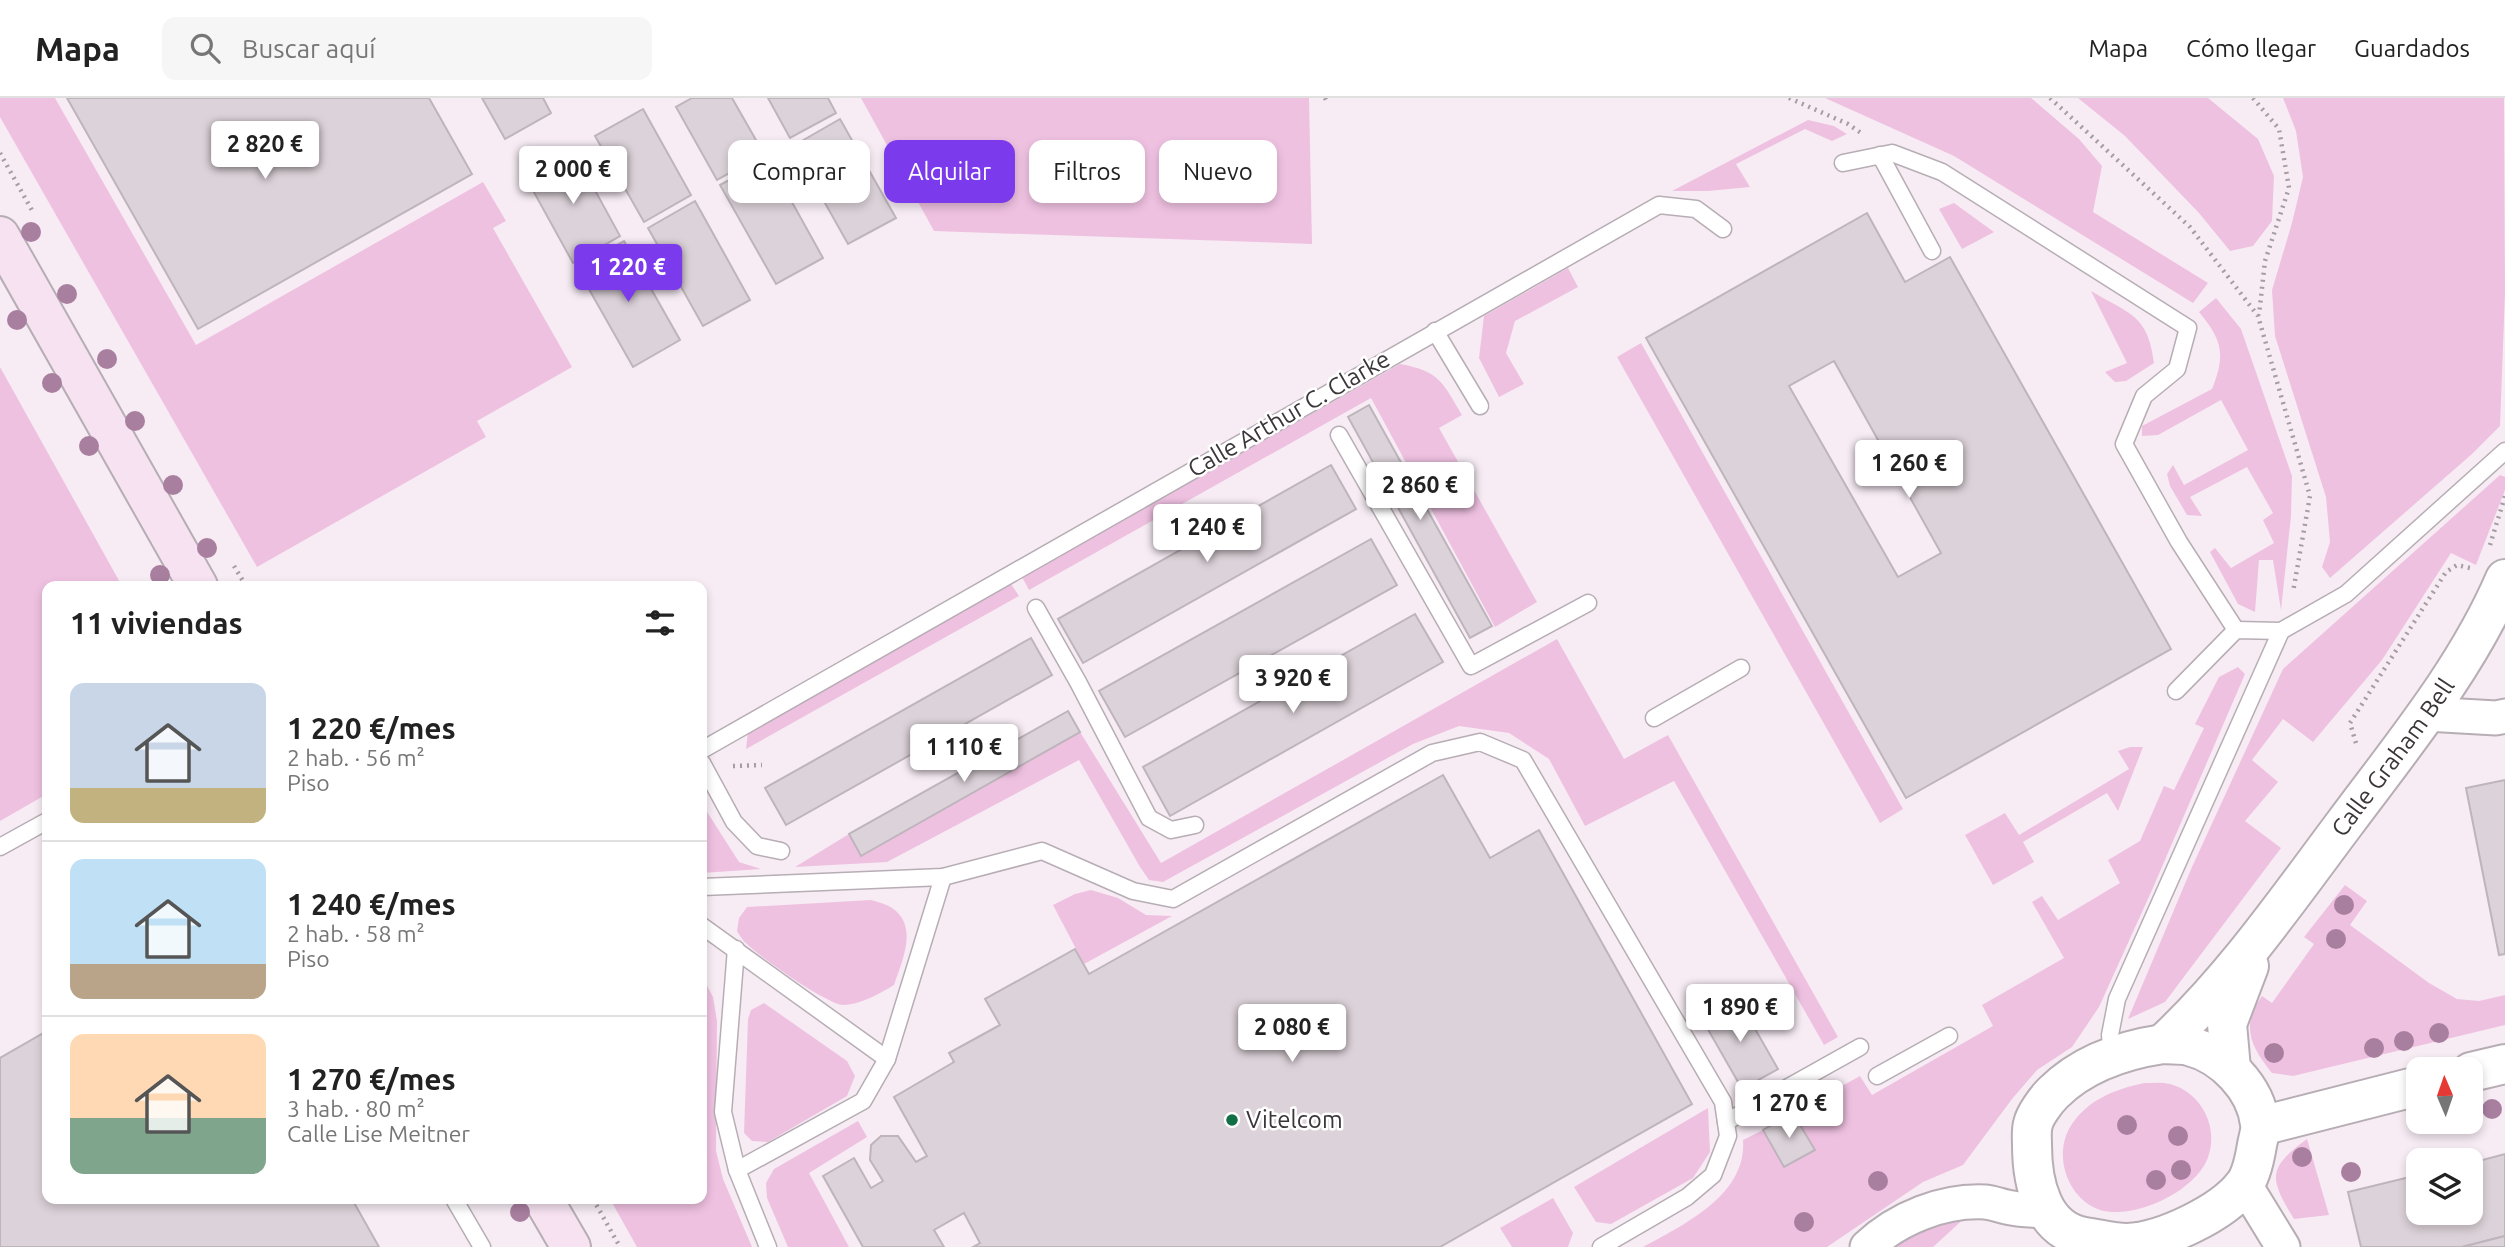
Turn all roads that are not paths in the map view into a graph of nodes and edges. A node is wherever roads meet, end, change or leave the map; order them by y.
1 (1886, 154) junction
2 (1843, 163) dead end
3 (1723, 229) dead end
4 (0, 236) edge
5 (1932, 251) dead end
6 (1434, 331) junction
7 (1480, 406) dead end
8 (1339, 435) dead end
9 (2505, 451) edge
10 (2492, 565) edge
11 (195, 581) edge
12 (1588, 603) dead end
13 (1036, 608) dead end
14 (2236, 630) junction
15 (2281, 631) junction
16 (1741, 668) dead end
17 (2175, 691) dead end
18 (2426, 714) junction
19 (2505, 716) edge
20 (1654, 718) dead end
21 (707, 747) edge
22 (707, 772) edge
23 (42, 824) edge
24 (1195, 825) dead end
25 (0, 847) edge
26 (781, 850) dead end
27 (943, 877) junction
28 (707, 887) edge
29 (707, 929) edge
30 (2266, 929) junction
31 (736, 949) junction
32 (1949, 1036) dead end
33 (2163, 1044) junction
34 (1860, 1047) dead end
35 (2112, 1056) junction
36 (887, 1059) junction
37 (2505, 1064) edge
38 (2231, 1069) junction
39 (2483, 1069) edge
40 (1877, 1076) dead end
41 (2406, 1089) edge
42 (1726, 1122) junction
43 (2261, 1126) junction
44 (737, 1170) junction
45 (2245, 1185) junction
46 (457, 1204) edge
47 (546, 1204) edge
48 (2043, 1229) edge
49 (2125, 1245) edge
50 (481, 1247) edge
51 (571, 1247) edge
52 (768, 1247) edge
53 (1601, 1247) edge
54 (1867, 1247) edge
55 (2283, 1247) edge

1 - 2 lane
1 - 5 lane
1 - 14 lane
3 - 6 lane, Calle Arthur C. Clarke
4 - 11 main road
6 - 7 lane
6 - 21 lane, Calle Arthur C. Clarke
8 - 12 lane
9 - 15 lane
10 - 18 street, Calle Graham Bell
13 - 24 lane
14 - 15 lane
14 - 17 lane
15 - 35 lane
16 - 20 lane
18 - 19 street
18 - 30 street, Calle Graham Bell
22 - 26 lane
23 - 25 lane
27 - 28 lane
27 - 36 lane
27 - 42 lane
29 - 31 lane
30 - 33 street, Calle Graham Bell
30 - 38 street, Calle Graham Bell
31 - 36 lane
31 - 44 lane
32 - 40 lane
33 - 35 street
33 - 38 street
34 - 42 lane
35 - 48 street
36 - 44 lane
37 - 39 street
38 - 43 street
41 - 43 street
42 - 53 lane
43 - 45 street
44 - 52 lane
45 - 49 street
45 - 55 street
46 - 50 lane
47 - 51 main road
48 - 49 street
48 - 54 street

